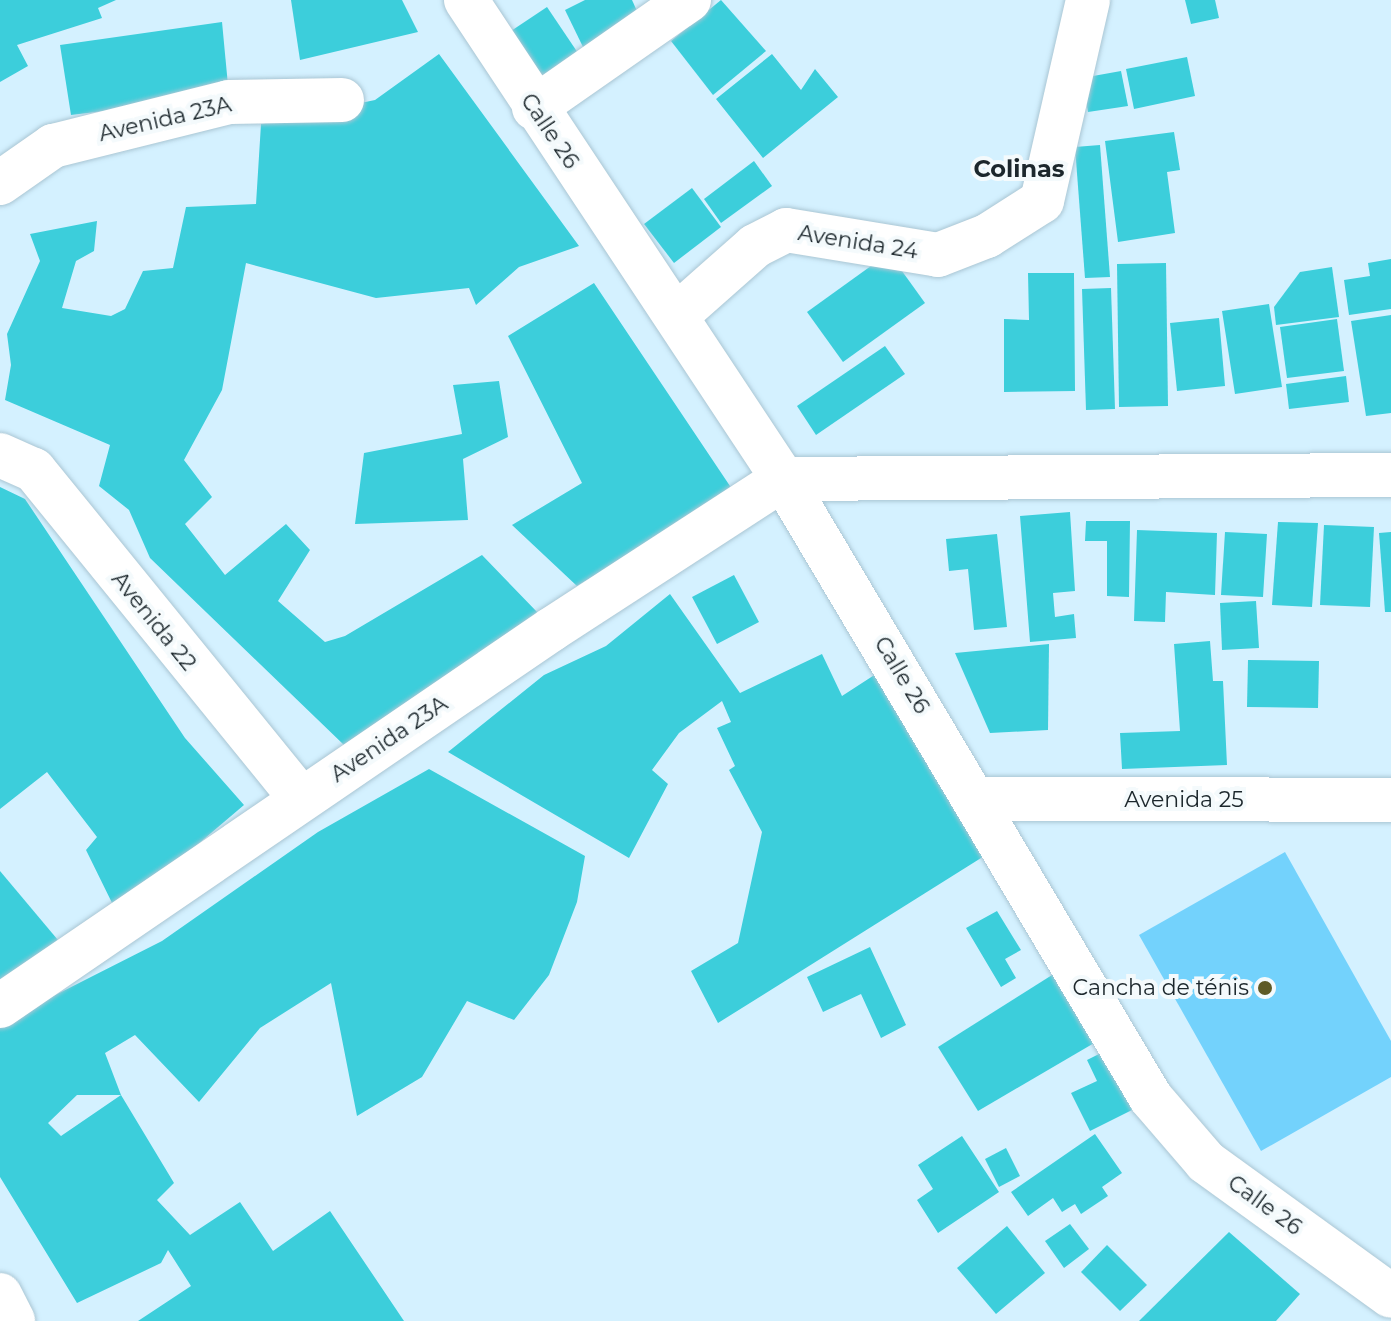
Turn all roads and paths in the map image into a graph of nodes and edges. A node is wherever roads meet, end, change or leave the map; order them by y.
1 (466, 0) edge
2 (689, 0) edge
3 (1088, 0) edge
4 (342, 100) dead end
5 (534, 108) junction
6 (0, 183) edge
7 (676, 316) junction
8 (0, 455) edge
9 (1391, 475) edge
10 (783, 479) junction
11 (301, 798) junction
12 (977, 799) junction
13 (1391, 800) edge
14 (0, 1006) edge
15 (0, 1295) edge
16 (1391, 1296) edge
17 (13, 1321) edge

1 - 5 street, Calle 26
2 - 5 street
3 - 7 street, Avenida 24
4 - 6 street, Avenida 23A
5 - 7 street, Calle 26
7 - 10 street, Calle 26
8 - 11 street, Avenida 22
9 - 10 street
10 - 11 street, Avenida 23A
10 - 12 street, Calle 26
11 - 14 street, Avenida 23A
12 - 13 street, Avenida 25
12 - 16 street, Calle 26
15 - 17 street

